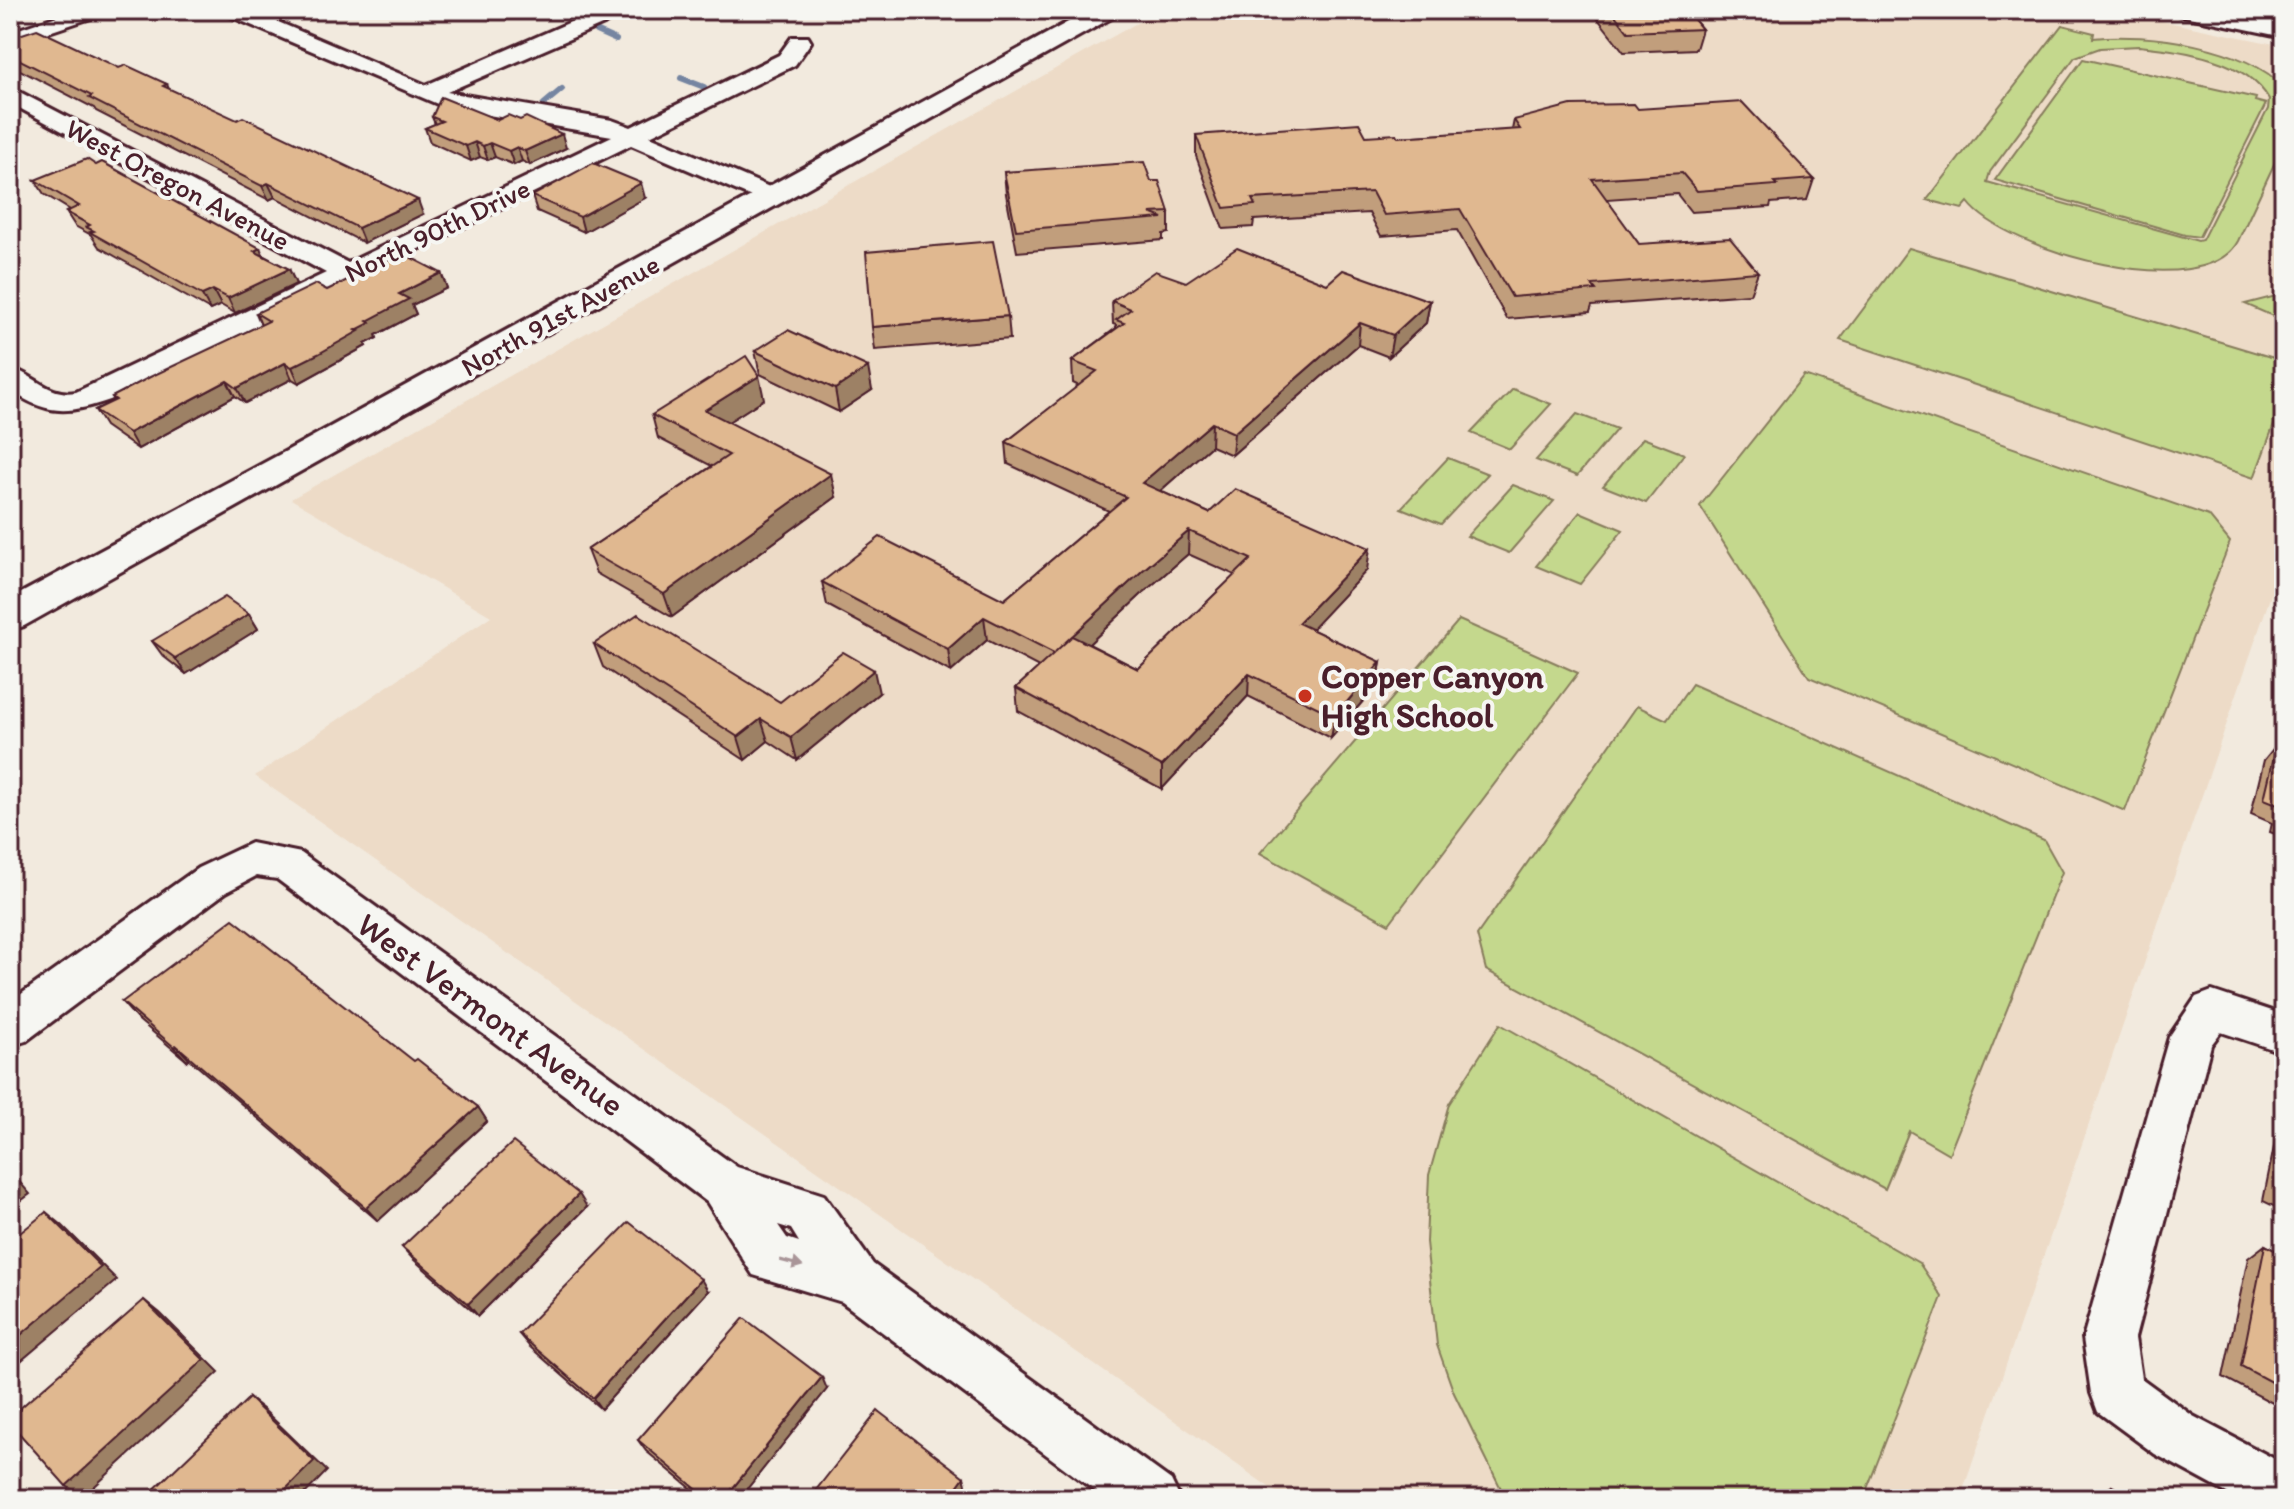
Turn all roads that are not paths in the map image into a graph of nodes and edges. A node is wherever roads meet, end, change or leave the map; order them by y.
1 (96, 10) edge
2 (232, 10) edge
3 (613, 10) edge
4 (1108, 10) edge
5 (2188, 10) edge
6 (2284, 30) edge
7 (10, 39) edge
8 (800, 42) dead end
9 (426, 93) junction
10 (10, 94) edge
11 (633, 136) junction
12 (772, 197) junction
13 (346, 273) junction
14 (10, 377) edge
15 (10, 616) edge
16 (10, 1027) edge
17 (2284, 1034) edge
18 (2284, 1494) edge
19 (1152, 1499) edge

1 - 7 street
2 - 9 street
3 - 9 street
4 - 12 main road, North 91st Avenue
5 - 6 main road
8 - 11 street, North 90th Drive
9 - 11 street
10 - 13 street, West Oregon Avenue
11 - 12 street
11 - 13 street, North 90th Drive
12 - 15 main road, North 91st Avenue
13 - 14 street, North 90th Drive
16 - 19 street, West Vermont Avenue
17 - 18 street

